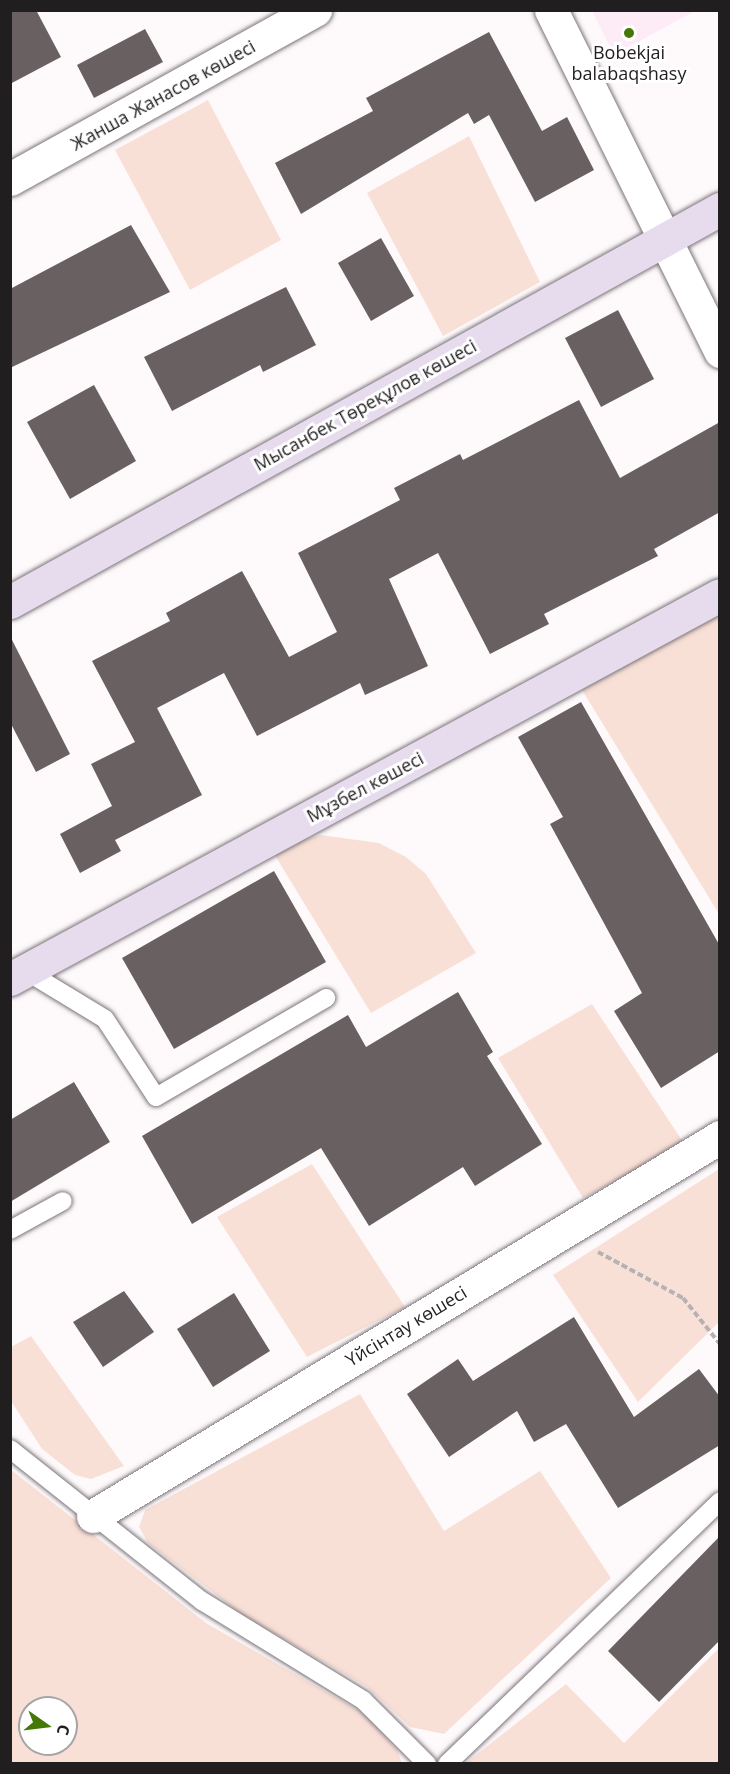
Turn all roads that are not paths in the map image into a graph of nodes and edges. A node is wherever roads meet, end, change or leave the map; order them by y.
1 (315, 10) edge
2 (551, 10) edge
3 (10, 179) edge
4 (720, 209) edge
5 (664, 238) junction
6 (720, 351) edge
7 (720, 595) edge
8 (10, 602) edge
9 (18, 975) edge
10 (326, 998) dead end
11 (720, 1137) edge
12 (63, 1201) dead end
13 (10, 1230) edge
14 (10, 1449) edge
15 (720, 1501) edge
16 (93, 1515) junction
17 (427, 1764) edge
18 (447, 1764) edge

1 - 3 street, Жанша Жанасов көшесі
2 - 5 street
4 - 5 street, Мысанбек Төреқұлов көшесі
5 - 6 street
5 - 8 street, Мысанбек Төреқұлов көшесі
7 - 9 street, Мұзбел көшесі
9 - 10 lane
11 - 16 street, Үйсінтау көшесі
12 - 13 lane
14 - 16 lane
15 - 18 lane
16 - 17 lane

